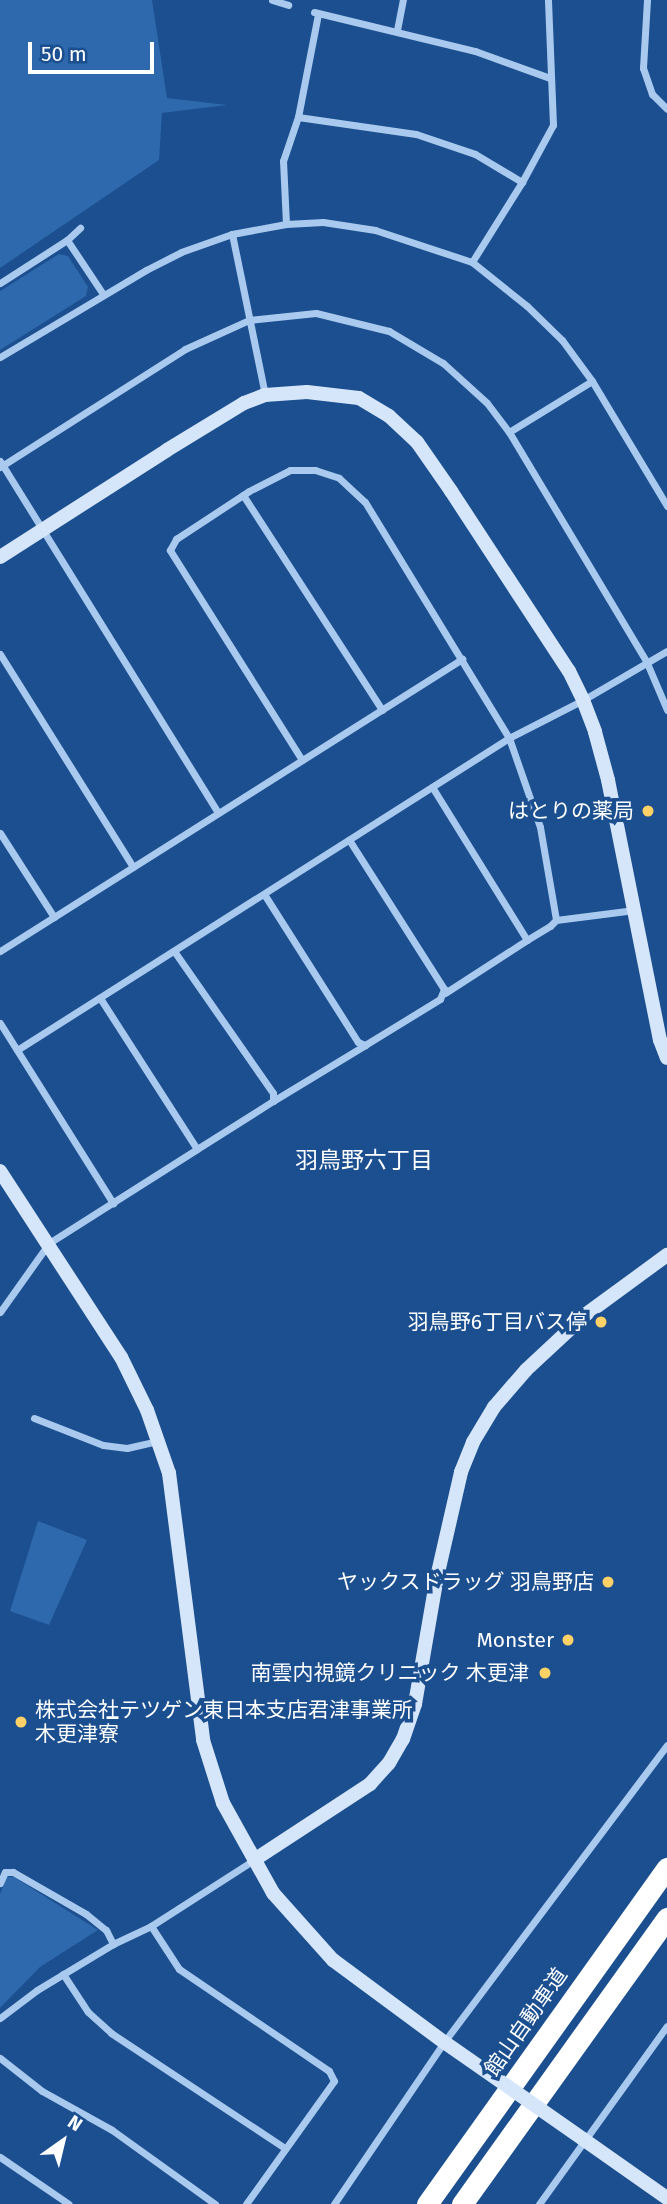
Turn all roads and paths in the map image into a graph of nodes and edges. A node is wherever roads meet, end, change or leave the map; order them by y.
1 (272, 0) edge
2 (402, 0) edge
3 (548, 0) edge
4 (647, 0) edge
5 (288, 5) dead end
6 (397, 30) junction
7 (550, 79) junction
8 (667, 109) edge
9 (298, 117) junction
10 (522, 182) junction
11 (286, 224) junction
12 (80, 228) dead end
13 (232, 234) junction
14 (67, 240) junction
15 (472, 262) junction
16 (0, 283) edge
17 (103, 294) junction
18 (249, 320) junction
19 (0, 357) edge
20 (592, 381) junction
21 (264, 395) junction
22 (509, 432) junction
23 (1, 464) edge
24 (243, 495) junction
25 (667, 506) edge
26 (41, 531) junction
27 (0, 558) edge
28 (667, 651) edge
29 (0, 654) edge
30 (462, 659) junction
31 (647, 663) junction
32 (583, 701) junction
33 (382, 709) junction
34 (667, 710) edge
35 (509, 738) junction
36 (302, 760) junction
37 (432, 787) junction
38 (218, 813) junction
39 (0, 832) edge
40 (349, 840) junction
41 (133, 867) junction
42 (264, 894) junction
43 (634, 910) junction
44 (54, 917) junction
45 (556, 920) junction
46 (527, 940) junction
47 (0, 951) edge
48 (174, 951) junction
49 (444, 993) junction
50 (100, 998) junction
51 (0, 1023) edge
52 (365, 1045) junction
53 (17, 1050) junction
54 (667, 1058) edge
55 (272, 1101) junction
56 (197, 1149) junction
57 (0, 1171) edge
58 (113, 1203) junction
59 (48, 1243) junction
60 (667, 1255) edge
61 (0, 1312) edge
62 (34, 1418) dead end
63 (158, 1441) junction
64 (667, 1745) edge
65 (254, 1860) junction
66 (667, 1868) edge
67 (0, 1883) edge
68 (667, 1918) edge
69 (151, 1926) junction
70 (113, 1944) junction
71 (63, 1974) junction
72 (0, 2018) edge
73 (667, 2026) edge
74 (444, 2042) junction
75 (0, 2058) edge
76 (583, 2139) junction
77 (285, 2148) junction
78 (0, 2157) edge
79 (667, 2198) edge
80 (69, 2204) edge
81 (215, 2204) edge
82 (246, 2204) edge
83 (334, 2204) edge
84 (426, 2204) edge
85 (462, 2204) edge
86 (539, 2204) edge

1 - 5 street
2 - 6 street
3 - 7 street
4 - 8 street
6 - 7 street
6 - 9 street
7 - 10 street
9 - 10 street
9 - 11 street
10 - 15 street
11 - 13 street
11 - 15 street
12 - 14 street
13 - 17 street
13 - 18 street
14 - 16 street
14 - 17 street
15 - 20 street
17 - 19 street
18 - 21 street
18 - 22 street
18 - 23 street
20 - 22 street
20 - 25 street
21 - 26 street
21 - 32 street
22 - 31 street
23 - 26 street
24 - 30 street
24 - 33 street
24 - 36 street
26 - 27 street
26 - 38 street
28 - 31 street
29 - 41 street
30 - 33 street
30 - 35 street
31 - 32 street
31 - 34 street
32 - 35 street
32 - 43 street
33 - 36 street
35 - 37 street
35 - 45 street
36 - 38 street
37 - 40 street
37 - 46 street
38 - 41 street
39 - 44 street
40 - 42 street
40 - 49 street
41 - 44 street
42 - 48 street
42 - 52 street
43 - 45 street
43 - 54 street
44 - 47 street
45 - 46 street
46 - 49 street
48 - 50 street
48 - 55 street
49 - 52 street
50 - 53 street
50 - 56 street
51 - 53 street
52 - 55 street
53 - 58 street
55 - 56 street
56 - 58 street
57 - 59 street
58 - 59 street
59 - 61 street
59 - 63 street
60 - 65 street
62 - 63 street
63 - 65 street
64 - 74 street
65 - 69 street
65 - 74 street
66 - 84 highway, 館山自動車道
67 - 70 street
68 - 85 highway
69 - 70 street
69 - 77 street
70 - 71 street
71 - 72 street
71 - 77 street
73 - 76 street
74 - 76 street, bridge
74 - 83 street
75 - 81 street
76 - 79 street
76 - 86 street
77 - 82 street
78 - 80 street

